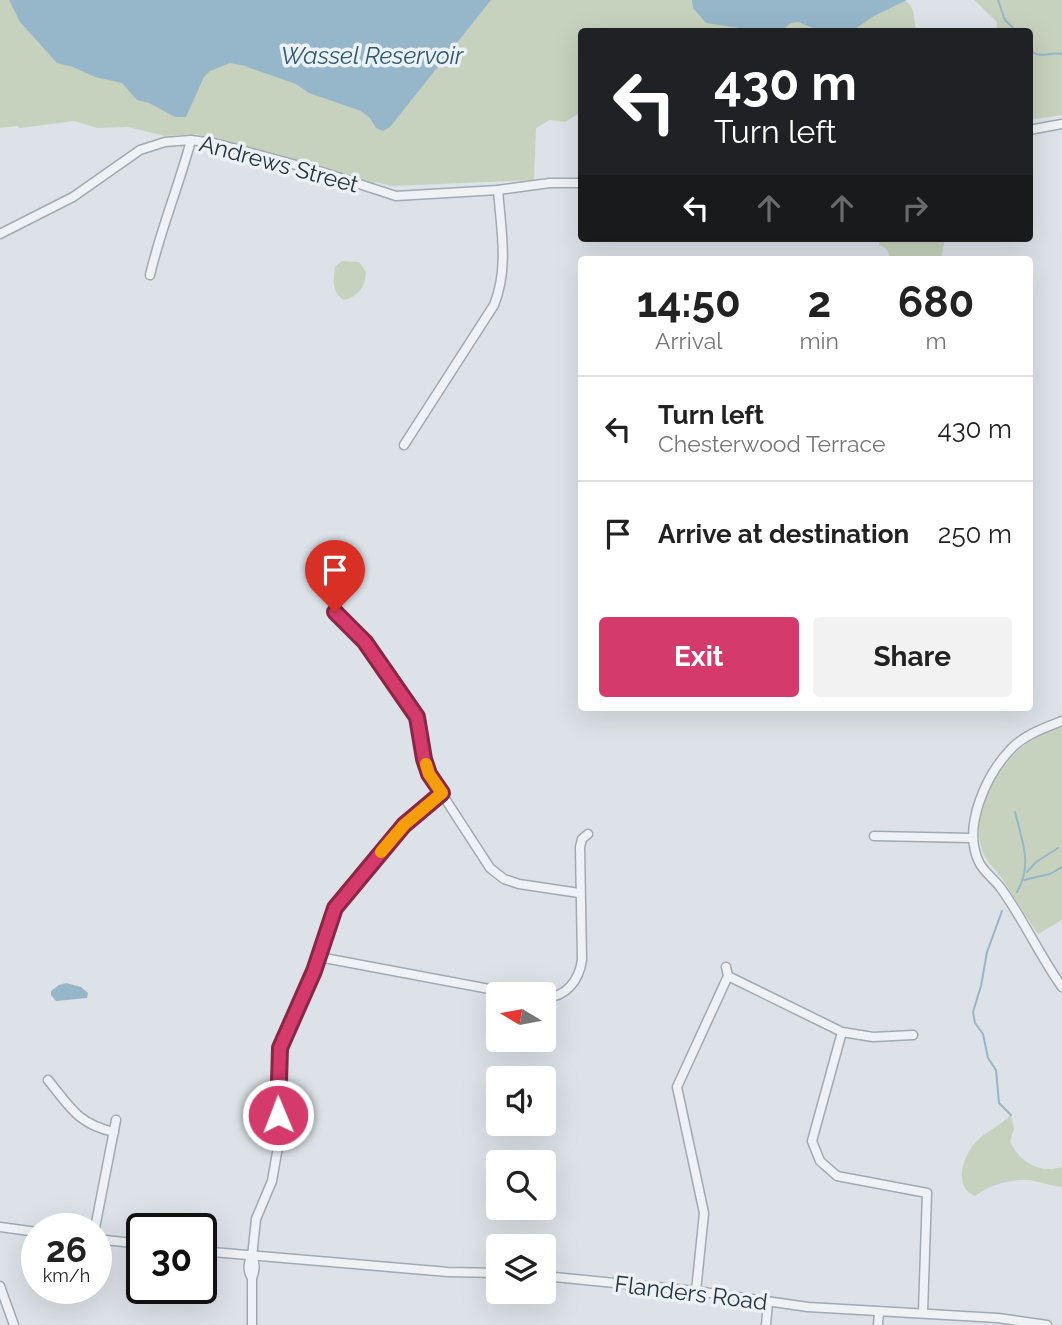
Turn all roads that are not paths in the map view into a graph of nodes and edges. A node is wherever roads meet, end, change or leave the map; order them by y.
1 (1062, 124) edge
2 (1033, 129) edge
3 (191, 140) junction
4 (578, 183) edge
5 (498, 190) junction
6 (0, 234) edge
7 (150, 275) dead end
8 (404, 446) dead end
9 (335, 612) dead end
10 (1062, 721) edge
11 (442, 793) junction
12 (588, 834) dead end
13 (874, 836) dead end
14 (972, 838) junction
15 (579, 893) junction
16 (319, 957) junction
17 (1062, 987) edge
18 (486, 988) edge
19 (556, 996) edge
20 (842, 1032) junction
21 (913, 1035) dead end
22 (48, 1080) dead end
23 (116, 1120) dead end
24 (114, 1132) junction
25 (98, 1213) edge
26 (0, 1231) edge
27 (21, 1232) edge
28 (217, 1253) edge
29 (251, 1257) junction
30 (486, 1273) edge
31 (556, 1277) edge
32 (0, 1286) edge
33 (695, 1291) junction
34 (768, 1303) junction
35 (923, 1312) junction
36 (879, 1313) junction
37 (998, 1321) edge
38 (14, 1325) edge
39 (252, 1325) edge
40 (766, 1325) edge
41 (878, 1325) edge
42 (1046, 1325) edge

1 - 2 street
3 - 5 street, Andrews Street
3 - 6 street, Andrews Street
3 - 7 street
4 - 5 street, Andrews Street
5 - 8 street
9 - 11 street
10 - 14 street
11 - 15 street
11 - 16 street
12 - 15 street
13 - 14 street
14 - 17 street
15 - 19 street
16 - 18 street
16 - 29 street
20 - 21 street
20 - 33 street
20 - 35 street
22 - 24 street
23 - 24 street
24 - 25 street
26 - 27 street
28 - 29 street
29 - 30 street
29 - 39 street
31 - 33 street, Flanders Road
32 - 38 street
33 - 34 street, Flanders Road
34 - 36 street, Flanders Road
34 - 40 street
35 - 36 street, Flanders Road
35 - 37 street, Flanders Road
36 - 41 street
37 - 42 street, Flanders Road

